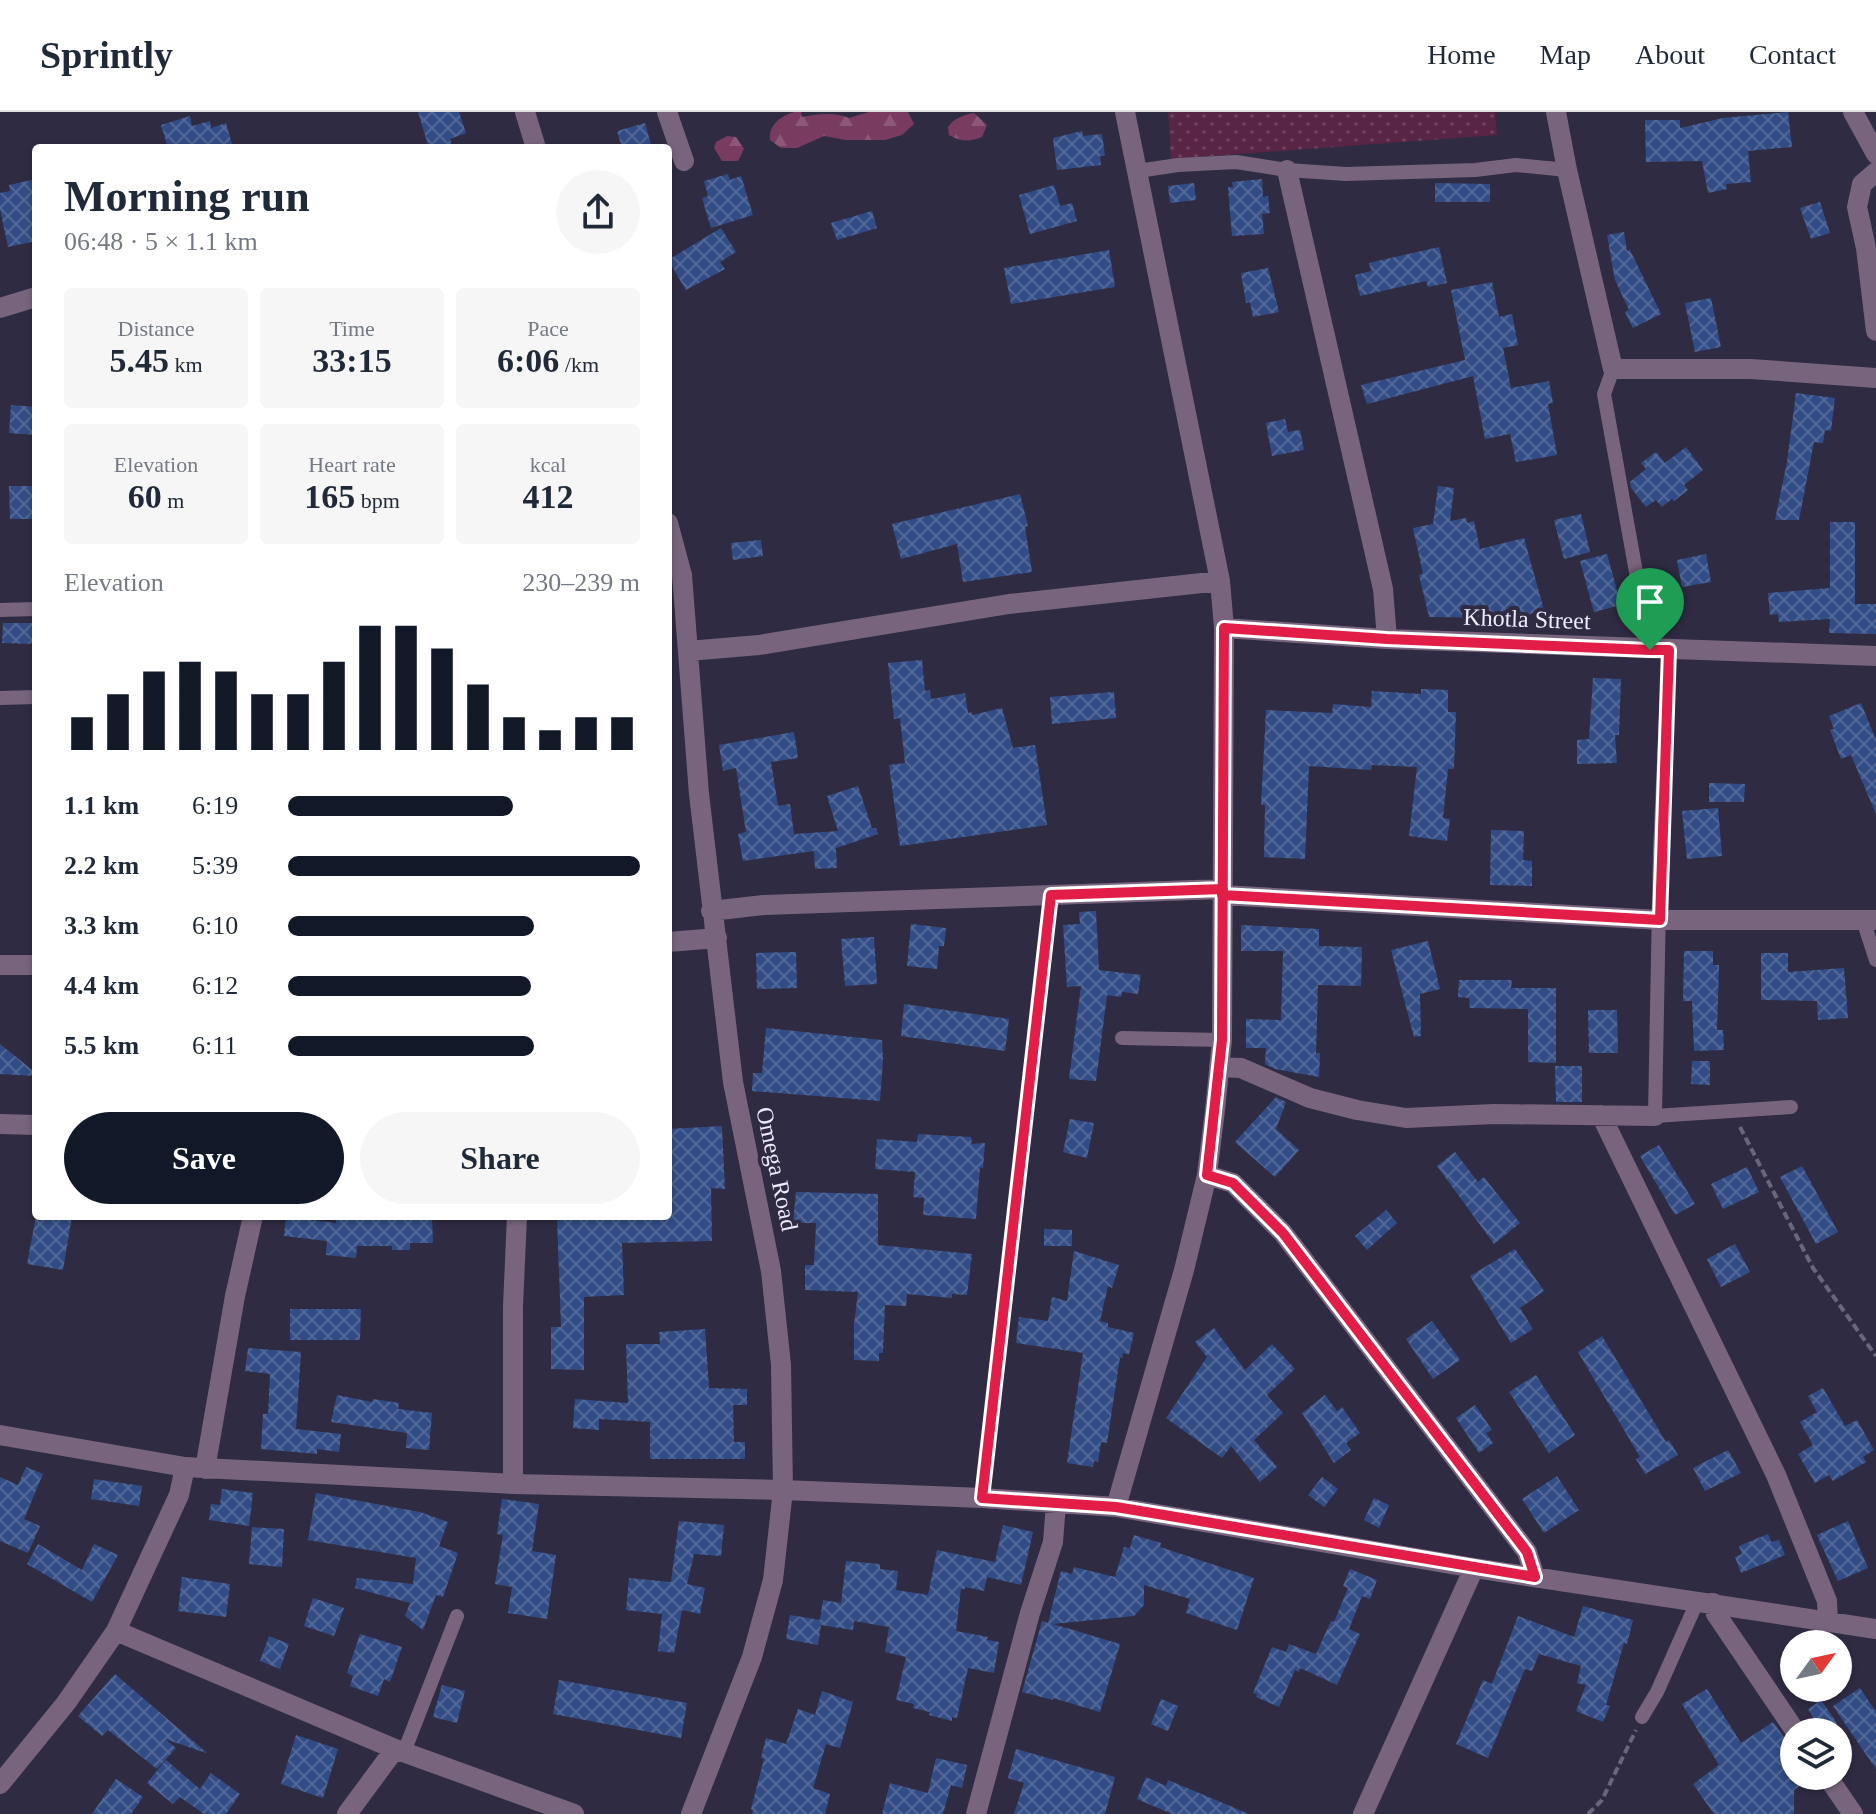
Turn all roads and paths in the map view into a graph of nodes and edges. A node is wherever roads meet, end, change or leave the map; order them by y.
1 (525, 112) edge
2 (667, 112) edge
3 (1125, 112) edge
4 (1556, 112) edge
5 (1853, 112) edge
6 (1874, 142) edge
7 (535, 144) edge
8 (684, 161) dead end
9 (1287, 170) junction
10 (1567, 170) junction
11 (1138, 171) junction
12 (1871, 181) edge
13 (32, 298) edge
14 (0, 308) edge
15 (1876, 331) edge
16 (1613, 369) junction
17 (1876, 378) edge
18 (672, 553) edge
19 (675, 575) edge
20 (1220, 581) junction
21 (32, 609) edge
22 (0, 610) edge
23 (1224, 628) junction
24 (1387, 639) junction
25 (1659, 650) junction
26 (688, 651) junction
27 (1876, 656) edge
28 (32, 697) edge
29 (0, 698) edge
30 (1222, 892) junction
31 (1051, 895) junction
32 (711, 911) junction
33 (1660, 920) junction
34 (1869, 920) edge
35 (717, 938) junction
36 (672, 942) edge
37 (1876, 960) edge
38 (0, 965) edge
39 (32, 965) edge
40 (1122, 1038) dead end
41 (1222, 1040) junction
42 (1219, 1067) junction
43 (1791, 1107) dead end
44 (1734, 1110) junction
45 (1601, 1115) junction
46 (1655, 1116) junction
47 (0, 1124) edge
48 (32, 1125) edge
49 (1207, 1175) junction
50 (252, 1220) edge
51 (517, 1220) edge
52 (1876, 1356) edge
53 (0, 1435) edge
54 (195, 1468) junction
55 (513, 1484) junction
56 (783, 1490) junction
57 (982, 1498) junction
58 (1056, 1504) junction
59 (1116, 1507) junction
60 (1474, 1568) junction
61 (1535, 1577) junction
62 (1705, 1603) junction
63 (457, 1616) dead end
64 (1828, 1621) junction
65 (1876, 1629) edge
66 (116, 1631) junction
67 (1642, 1717) joint
68 (1787, 1718) edge
69 (399, 1751) junction
70 (0, 1752) edge
71 (19, 1763) junction
72 (0, 1784) edge
73 (1837, 1790) edge
74 (347, 1814) edge
75 (574, 1814) edge
76 (691, 1814) edge
77 (976, 1814) edge
78 (1363, 1814) edge
79 (1588, 1814) edge
80 (1853, 1814) edge

1 - 7 street
2 - 8 street
3 - 11 street
4 - 10 street
5 - 6 street
9 - 10 lane
9 - 11 lane
9 - 24 street
10 - 16 street
11 - 20 street
12 - 15 street
13 - 14 street
16 - 17 street
16 - 25 lane
18 - 19 street, Omega Road
19 - 26 street, Omega Road
20 - 23 street
20 - 26 street
21 - 22 lane
23 - 24 street, Khotla Street
23 - 30 street
24 - 25 street, Khotla Street
25 - 27 street, Khotla Street
25 - 33 lane
26 - 32 street, Omega Road
28 - 29 lane
30 - 31 street
30 - 33 street
30 - 41 street
31 - 32 street
31 - 57 lane
32 - 35 street, Omega Road
33 - 34 street
33 - 46 lane
34 - 37 lane
35 - 36 street
35 - 56 street, Omega Road
38 - 39 street
40 - 41 lane
41 - 42 street
42 - 45 street
42 - 49 street
43 - 44 lane
44 - 46 lane
44 - 52 path
45 - 46 street
45 - 64 street
47 - 48 street
49 - 59 street
49 - 61 street
50 - 54 street
51 - 55 street
53 - 54 street
54 - 55 street
54 - 66 street
55 - 56 street
56 - 57 street
56 - 76 street, Omega Road
57 - 58 street
58 - 59 street
58 - 77 street
59 - 60 street
60 - 61 street
60 - 78 street
61 - 62 street
62 - 64 street
62 - 67 lane
62 - 68 street
63 - 69 lane
64 - 65 street
66 - 69 street
66 - 71 street
67 - 79 path
69 - 74 street
69 - 75 street
70 - 71 street
71 - 72 street
73 - 80 street

